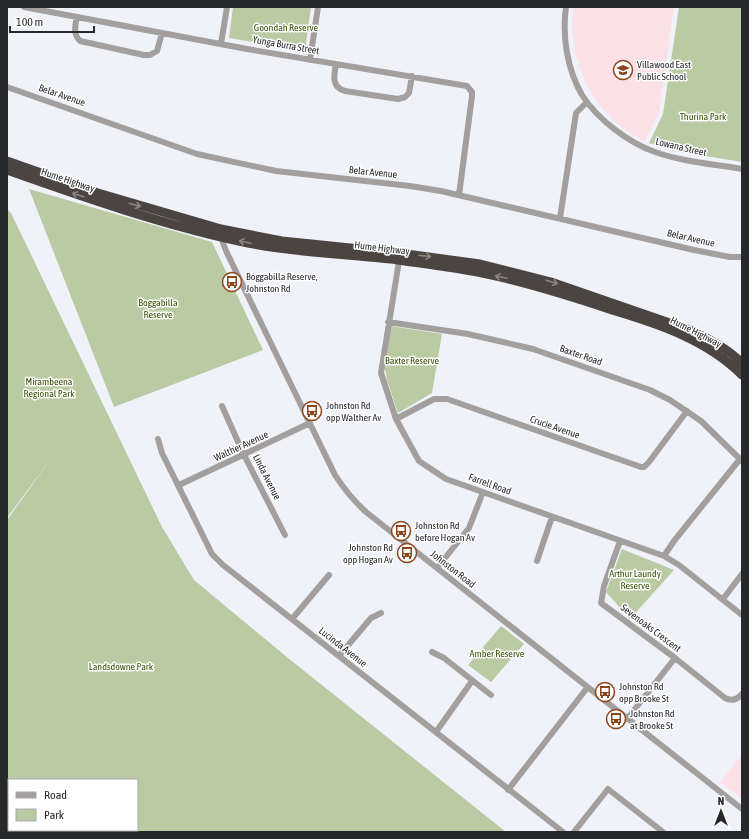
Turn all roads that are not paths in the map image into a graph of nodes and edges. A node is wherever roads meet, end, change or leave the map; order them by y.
1 (24, 7) edge
2 (227, 7) edge
3 (318, 7) edge
4 (566, 7) edge
5 (77, 17) junction
6 (162, 33) junction
7 (221, 44) junction
8 (310, 60) junction
9 (336, 64) junction
10 (412, 76) junction
11 (7, 87) edge
12 (587, 102) junction
13 (7, 160) edge
14 (742, 169) edge
15 (7, 170) edge
16 (459, 195) junction
17 (560, 218) junction
18 (222, 233) junction
19 (742, 257) edge
20 (399, 260) junction
21 (388, 322) junction
22 (742, 363) edge
23 (742, 375) edge
24 (222, 406) dead end
25 (687, 411) junction
26 (396, 419) junction
27 (310, 423) junction
28 (158, 439) dead end
29 (244, 456) junction
30 (741, 460) edge
31 (179, 485) junction
32 (483, 492) junction
33 (552, 517) junction
34 (285, 534) dead end
35 (620, 541) junction
36 (664, 556) junction
37 (537, 561) dead end
38 (437, 568) junction
39 (742, 574) edge
40 (329, 575) dead end
41 (723, 599) junction
42 (381, 613) dead end
43 (742, 615) edge
44 (292, 619) junction
45 (432, 652) dead end
46 (339, 656) junction
47 (675, 658) junction
48 (472, 681) junction
49 (587, 688) junction
50 (742, 694) edge
51 (490, 695) dead end
52 (627, 719) junction
53 (436, 732) junction
54 (508, 790) junction
55 (742, 809) edge
56 (563, 832) edge
57 (574, 832) edge
58 (663, 832) edge

1 - 5 street, Yunga Burra Street
2 - 7 street
3 - 8 street
4 - 12 street, Lowana Street
5 - 6 street, Yunga Burra Street
5 - 6 street
6 - 7 street, Yunga Burra Street
7 - 8 street, Yunga Burra Street
8 - 9 street, Yunga Burra Street
9 - 10 street, Yunga Burra Street
9 - 10 street
10 - 16 street, Yunga Burra Street
11 - 16 street, Belar Avenue
12 - 14 street, Lowana Street
12 - 17 street
13 -> 18 highway, Hume Highway
18 -> 15 highway, Hume Highway
16 - 17 street, Belar Avenue
17 - 19 street, Belar Avenue
20 -> 18 highway, Hume Highway
18 -> 22 highway, Hume Highway
18 - 27 street, Johnston Road
20 - 21 street, Farrell Road
23 -> 20 highway, Hume Highway
21 - 25 street, Baxter Road
21 - 26 street, Farrell Road
24 - 29 street, Linda Avenue
25 - 26 street, Crucie Avenue
25 - 30 street, Baxter Road
26 - 32 street, Farrell Road
27 - 29 street, Walther Avenue
27 - 38 street, Johnston Road
28 - 31 street, Lucinda Avenue
29 - 31 street, Walther Avenue
29 - 34 street, Linda Avenue
30 - 36 street
31 - 44 street, Lucinda Avenue
32 - 33 street, Farrell Road
32 - 38 street
33 - 35 street, Farrell Road
33 - 37 street
35 - 36 street, Farrell Road
35 - 47 street, Sevenoaks Crescent
36 - 41 street, Farrell Road
38 - 49 street, Johnston Road
39 - 41 street
40 - 44 street
41 - 43 street, Farrell Road
42 - 46 street
44 - 46 street, Lucinda Avenue
45 - 48 street
46 - 53 street, Lucinda Avenue
47 - 50 street, Sevenoaks Crescent
47 - 52 street
48 - 51 street
48 - 53 street
49 - 52 street, Johnston Road
49 - 54 street
52 - 55 street, Johnston Road
53 - 54 street, Lucinda Avenue
54 - 56 street, Lucinda Avenue
57 - 58 street

